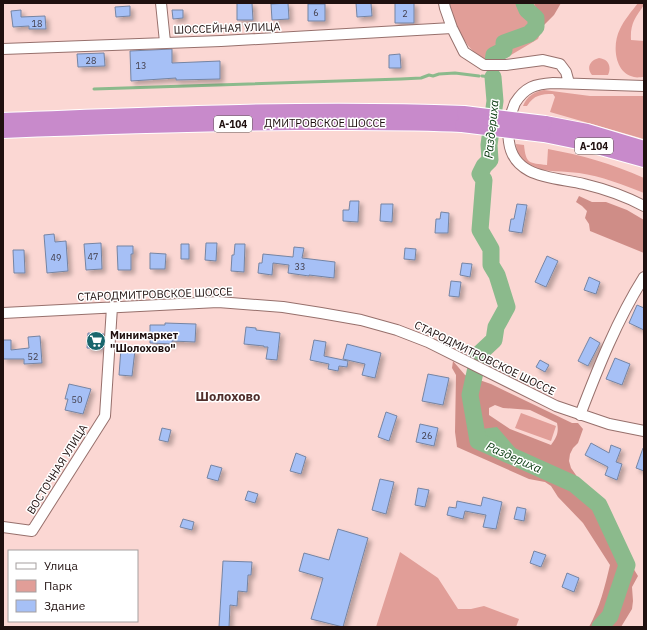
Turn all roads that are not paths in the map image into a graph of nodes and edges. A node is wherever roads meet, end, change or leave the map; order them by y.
1 (161, 3) edge
2 (444, 3) edge
3 (452, 28) junction
4 (165, 42) junction
5 (3, 49) edge
6 (569, 83) junction
7 (644, 86) edge
8 (463, 119) junction
9 (3, 120) edge
10 (544, 129) junction
11 (3, 131) edge
12 (644, 148) edge
13 (644, 160) edge
14 (644, 206) edge
15 (644, 277) edge
16 (112, 307) junction
17 (3, 313) edge
18 (580, 415) junction
19 (644, 431) edge
20 (3, 527) edge

1 - 4 street
2 - 3 street
3 - 4 street, ШОССЕЙНАЯ УЛИЦА
3 - 6 street
4 - 5 street, ШОССЕЙНАЯ УЛИЦА
6 - 7 street
6 - 14 street
8 - 9 highway, ДМИТРОВСКОЕ ШОССЕ / А-104
8 - 10 highway, ДМИТРОВСКОЕ ШОССЕ / А-104, bridge
8 - 11 highway, ДМИТРОВСКОЕ ШОССЕ / А-104
10 - 12 highway, ДМИТРОВСКОЕ ШОССЕ / А-104
10 - 13 highway, ДМИТРОВСКОЕ ШОССЕ / А-104
15 - 18 street
16 - 17 street, СТАРОДМИТРОВСКОЕ ШОССЕ
16 - 18 street, СТАРОДМИТРОВСКОЕ ШОССЕ
16 - 20 street, ВОСТОЧНАЯ УЛИЦА
18 - 19 street, СТАРОДМИТРОВСКОЕ ШОССЕ

